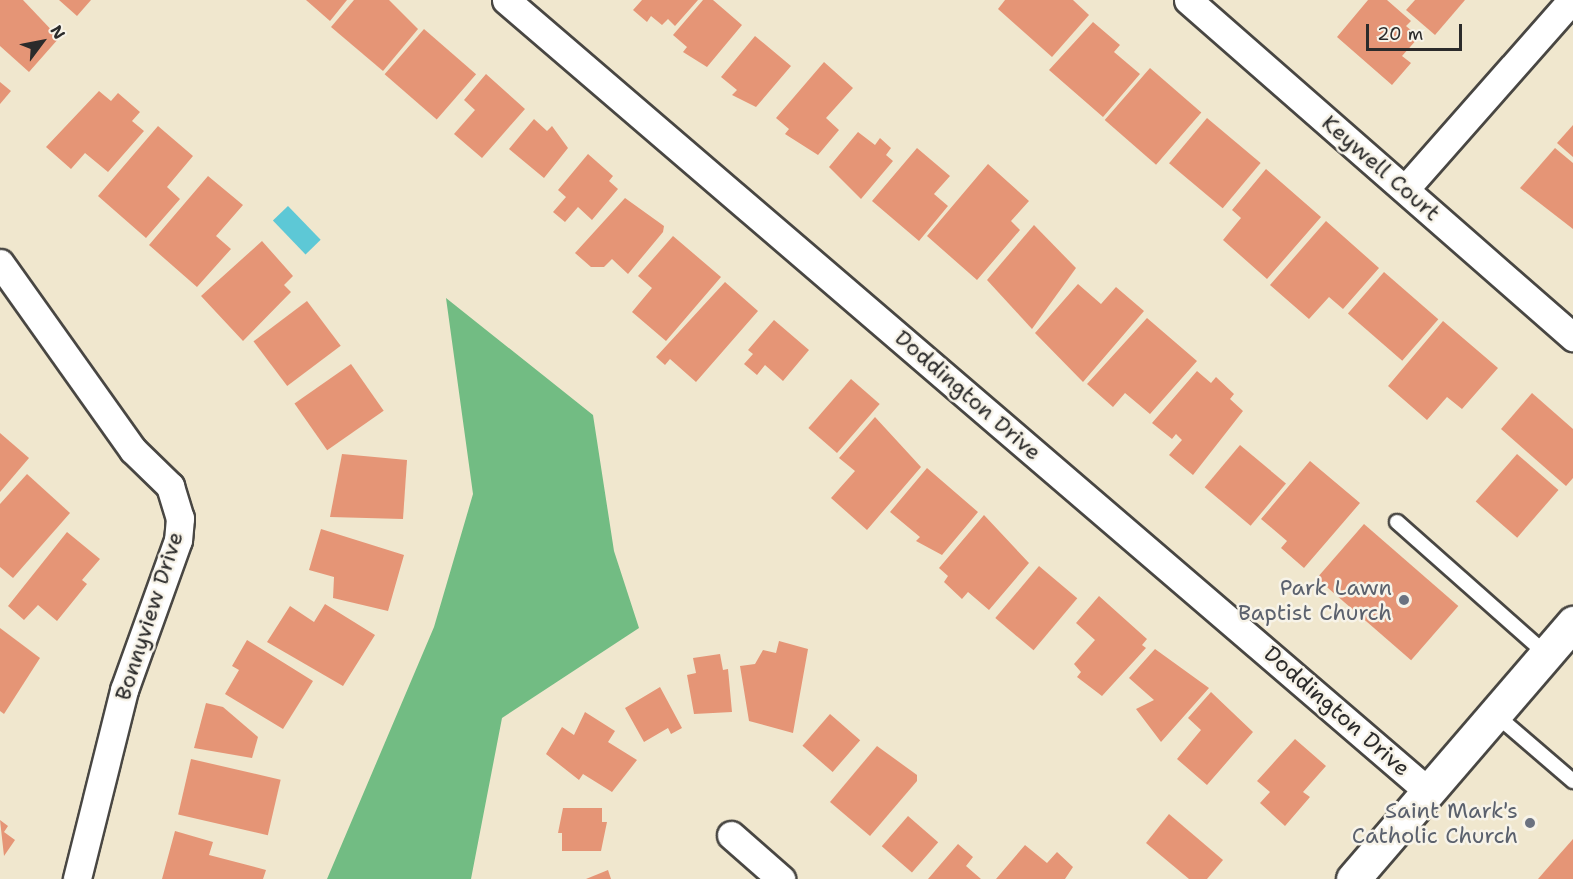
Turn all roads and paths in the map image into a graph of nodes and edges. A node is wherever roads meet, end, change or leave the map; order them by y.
1 (506, 0) edge
2 (1188, 0) edge
3 (1572, 0) edge
4 (1406, 188) junction
5 (0, 263) edge
6 (1573, 337) edge
7 (1397, 522) dead end
8 (1573, 623) edge
9 (1546, 655) junction
10 (1495, 714) junction
11 (1573, 781) edge
12 (1428, 791) junction
13 (731, 835) dead end
14 (77, 879) edge
15 (781, 879) edge
16 (1353, 879) edge

1 - 12 street, Doddington Drive
2 - 4 street, Keywell Court
3 - 4 street
4 - 6 street, Keywell Court
5 - 14 street, Bonnyview Drive
7 - 9 lane
8 - 9 street
9 - 10 street
10 - 11 lane
10 - 12 street
12 - 16 street
13 - 15 street

